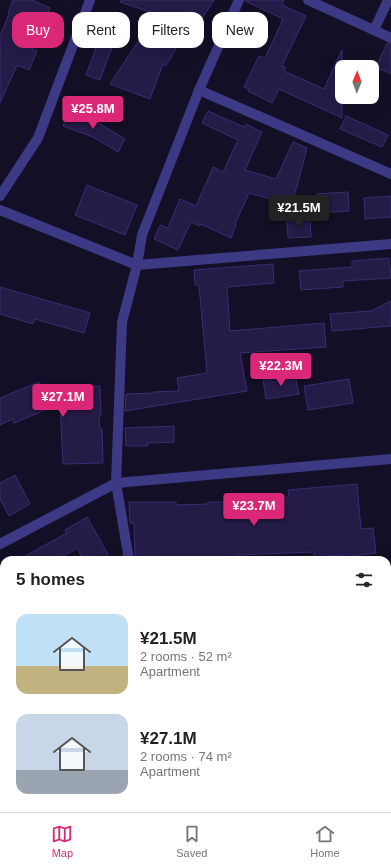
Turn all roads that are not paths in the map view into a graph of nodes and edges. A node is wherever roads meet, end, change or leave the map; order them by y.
1 (90, 0) edge
2 (239, 0) edge
3 (308, 0) edge
4 (388, 0) edge
5 (374, 30) junction
6 (391, 38) edge
7 (199, 90) junction
8 (391, 174) edge
9 (0, 196) edge
10 (0, 210) edge
11 (391, 244) edge
12 (137, 265) junction
13 (391, 459) edge
14 (116, 484) junction
15 (0, 544) edge
16 (128, 556) edge

1 - 9 street
2 - 7 street
3 - 5 street
4 - 5 street
5 - 6 street
7 - 8 street
7 - 12 street
10 - 12 street
11 - 12 street
12 - 14 street
13 - 14 street
14 - 15 street
14 - 16 street

